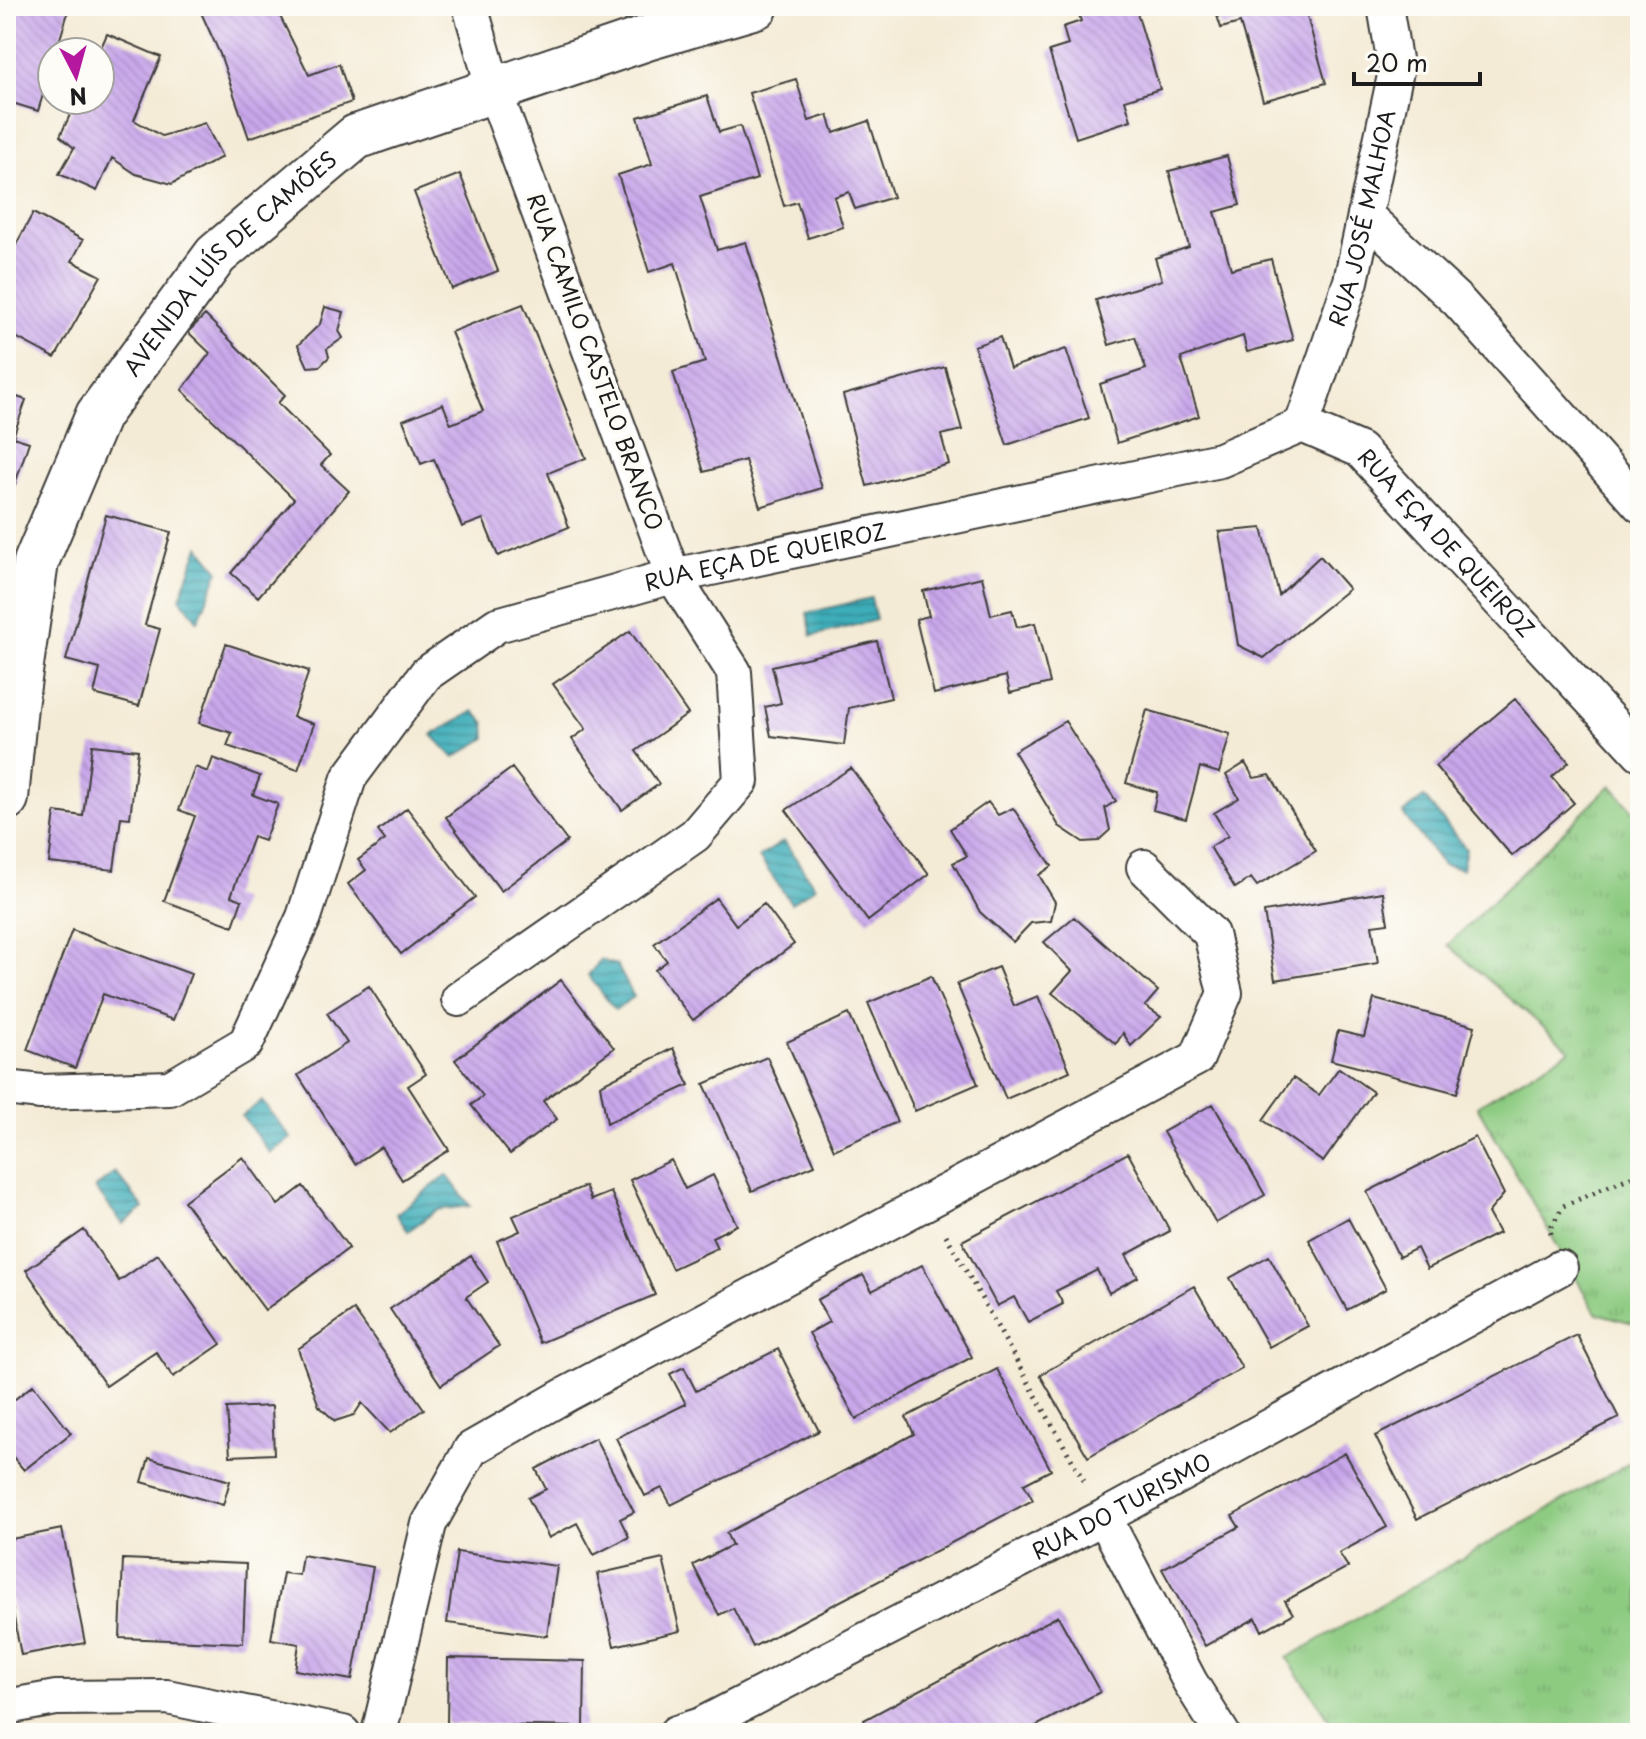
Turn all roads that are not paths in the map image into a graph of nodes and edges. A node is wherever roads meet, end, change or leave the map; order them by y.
1 (470, 6) edge
2 (756, 6) edge
3 (1385, 6) edge
4 (494, 90) junction
5 (1365, 215) junction
6 (1302, 425) junction
7 (1640, 505) edge
8 (673, 576) junction
9 (1640, 753) edge
10 (6, 798) edge
11 (1144, 867) dead end
12 (459, 999) dead end
13 (6, 1088) edge
14 (1560, 1268) road end
15 (1104, 1517) junction
16 (6, 1707) edge
17 (343, 1733) edge
18 (379, 1733) edge
19 (676, 1733) edge
20 (1222, 1733) edge

1 - 4 street, RUA CAMILO CASTELO BRANCO
2 - 4 street, AVENIDA LUÍS DE CAMÕES
3 - 5 street, RUA JOSÉ MALHOA
4 - 8 street, RUA CAMILO CASTELO BRANCO
4 - 10 street, AVENIDA LUÍS DE CAMÕES
5 - 6 street, RUA JOSÉ MALHOA
5 - 7 street
6 - 8 street, RUA EÇA DE QUEIROZ
6 - 9 street, RUA EÇA DE QUEIROZ
8 - 12 street, RUA CAMILO CASTELO BRANCO
8 - 13 street, RUA EÇA DE QUEIROZ
11 - 18 street
14 - 15 street, RUA DO TURISMO
15 - 19 street, RUA DO TURISMO
15 - 20 street
16 - 17 street

